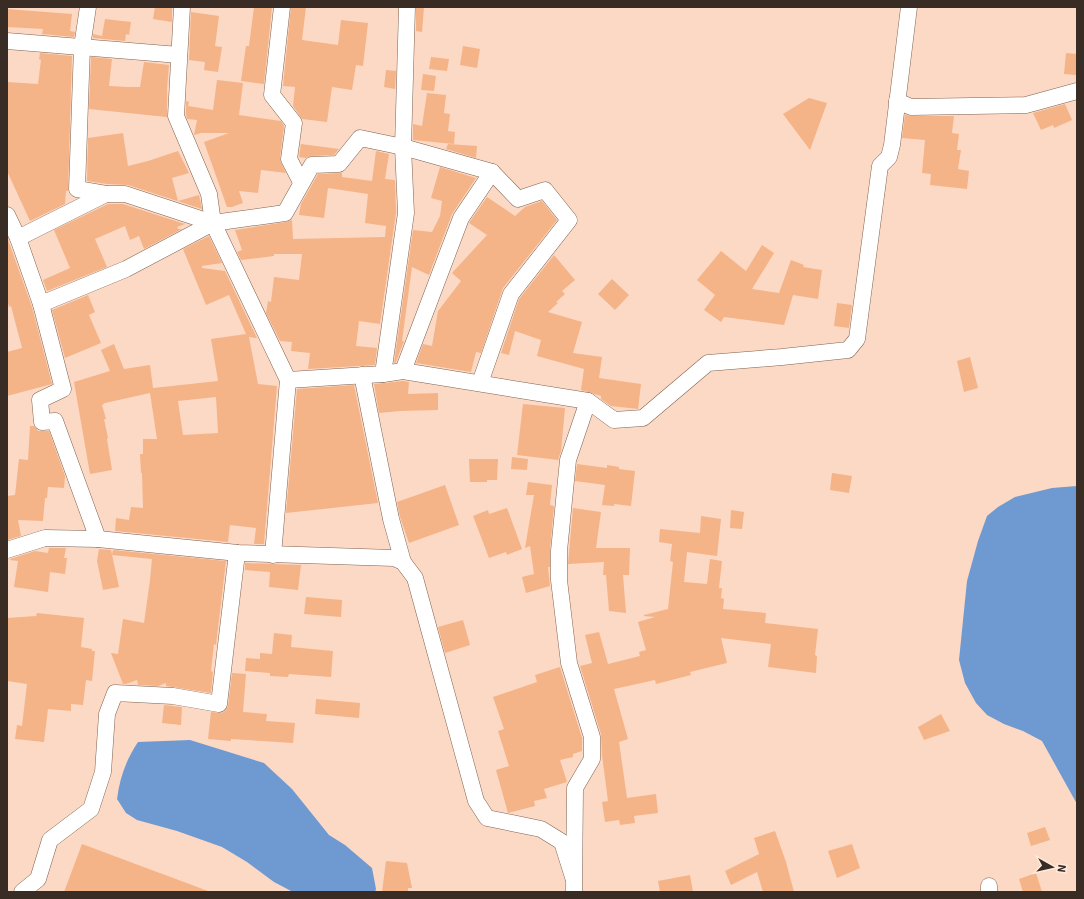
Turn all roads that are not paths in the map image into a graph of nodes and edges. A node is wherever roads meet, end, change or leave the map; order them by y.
1 (88, 7) edge
2 (182, 7) edge
3 (282, 7) edge
4 (407, 7) edge
5 (909, 7) edge
6 (7, 41) edge
7 (82, 47) junction
8 (179, 55) junction
9 (1077, 91) edge
10 (897, 101) junction
11 (403, 147) junction
12 (492, 172) junction
13 (301, 182) junction
14 (106, 194) junction
15 (7, 215) edge
16 (213, 223) junction
17 (18, 238) junction
18 (41, 304) junction
19 (404, 371) junction
20 (383, 374) junction
21 (362, 375) junction
22 (288, 380) junction
23 (480, 384) junction
24 (588, 401) junction
25 (98, 539) junction
26 (7, 550) edge
27 (237, 553) junction
28 (273, 555) junction
29 (403, 562) junction
30 (573, 884) edge
31 (41, 886) edge
32 (22, 892) edge

1 - 7 street
2 - 8 street
3 - 13 street
4 - 11 street
5 - 10 street
6 - 7 street
7 - 8 street
7 - 14 street
8 - 16 street
9 - 10 street
10 - 24 street
11 - 12 street
11 - 13 street
11 - 20 street
12 - 19 street
12 - 23 street
13 - 16 street
14 - 16 street
14 - 17 street
15 - 17 street
16 - 18 street
16 - 22 street
17 - 18 street
18 - 25 street
19 - 20 street
19 - 23 street
20 - 21 street
21 - 22 street
21 - 29 street
22 - 28 street
23 - 24 street
24 - 30 street
25 - 26 street
25 - 27 street
27 - 28 street
27 - 31 street
28 - 29 street
29 - 30 street
31 - 32 street

